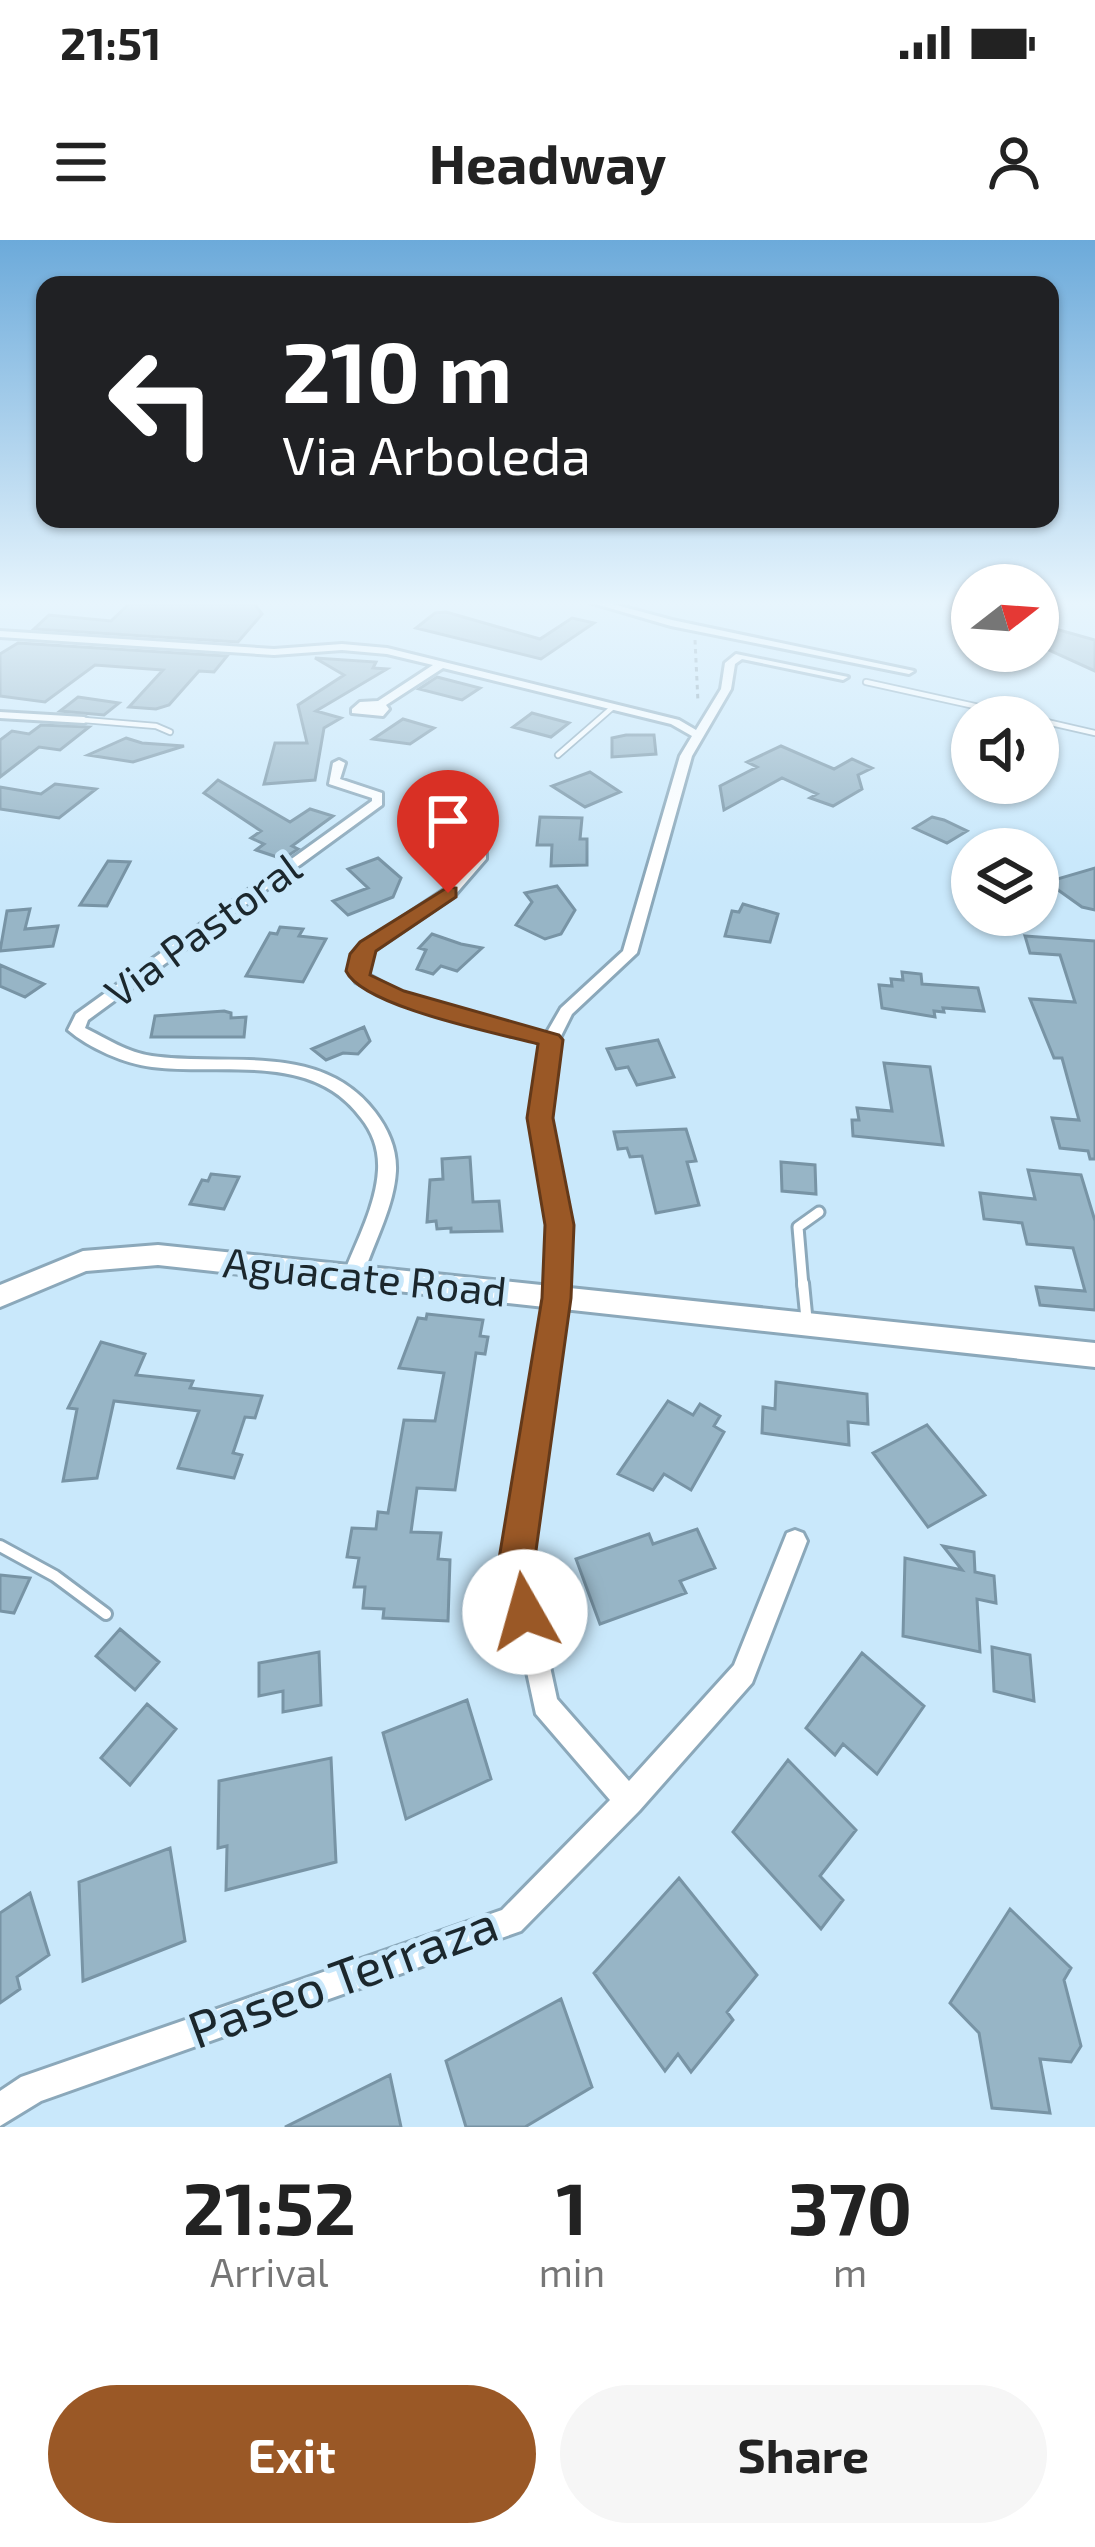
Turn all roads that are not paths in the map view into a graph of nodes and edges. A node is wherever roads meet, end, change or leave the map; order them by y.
1 (402, 690) edge
2 (546, 690) edge
3 (725, 690) edge
4 (902, 690) edge
5 (951, 701) edge
6 (380, 704) dead end
7 (613, 707) junction
8 (0, 715) edge
9 (84, 720) joint
10 (1059, 725) edge
11 (170, 732) dead end
12 (693, 732) junction
13 (1095, 733) edge
14 (558, 755) dead end
15 (339, 763) dead end
16 (481, 856) dead end
17 (551, 1040) junction
18 (819, 1212) dead end
19 (353, 1276) junction
20 (0, 1296) edge
21 (556, 1298) junction
22 (807, 1324) junction
23 (1095, 1355) edge
24 (795, 1540) dead end
25 (0, 1546) edge
26 (106, 1614) dead end
27 (629, 1801) junction
28 (0, 2110) edge

1 - 6 street
2 - 7 street
3 - 12 street
4 - 5 lane
7 - 12 street
7 - 14 lane
8 - 9 street
9 - 11 lane
10 - 13 lane
12 - 17 street
15 - 19 street, Via Pastoral
16 - 17 street
17 - 21 street
18 - 22 lane
19 - 20 street, Aguacate Road
19 - 21 street, Aguacate Road
21 - 22 street, Aguacate Road
21 - 27 street
22 - 23 street, Aguacate Road
24 - 27 street, Paseo Terraza
25 - 26 lane
27 - 28 street, Paseo Terraza

